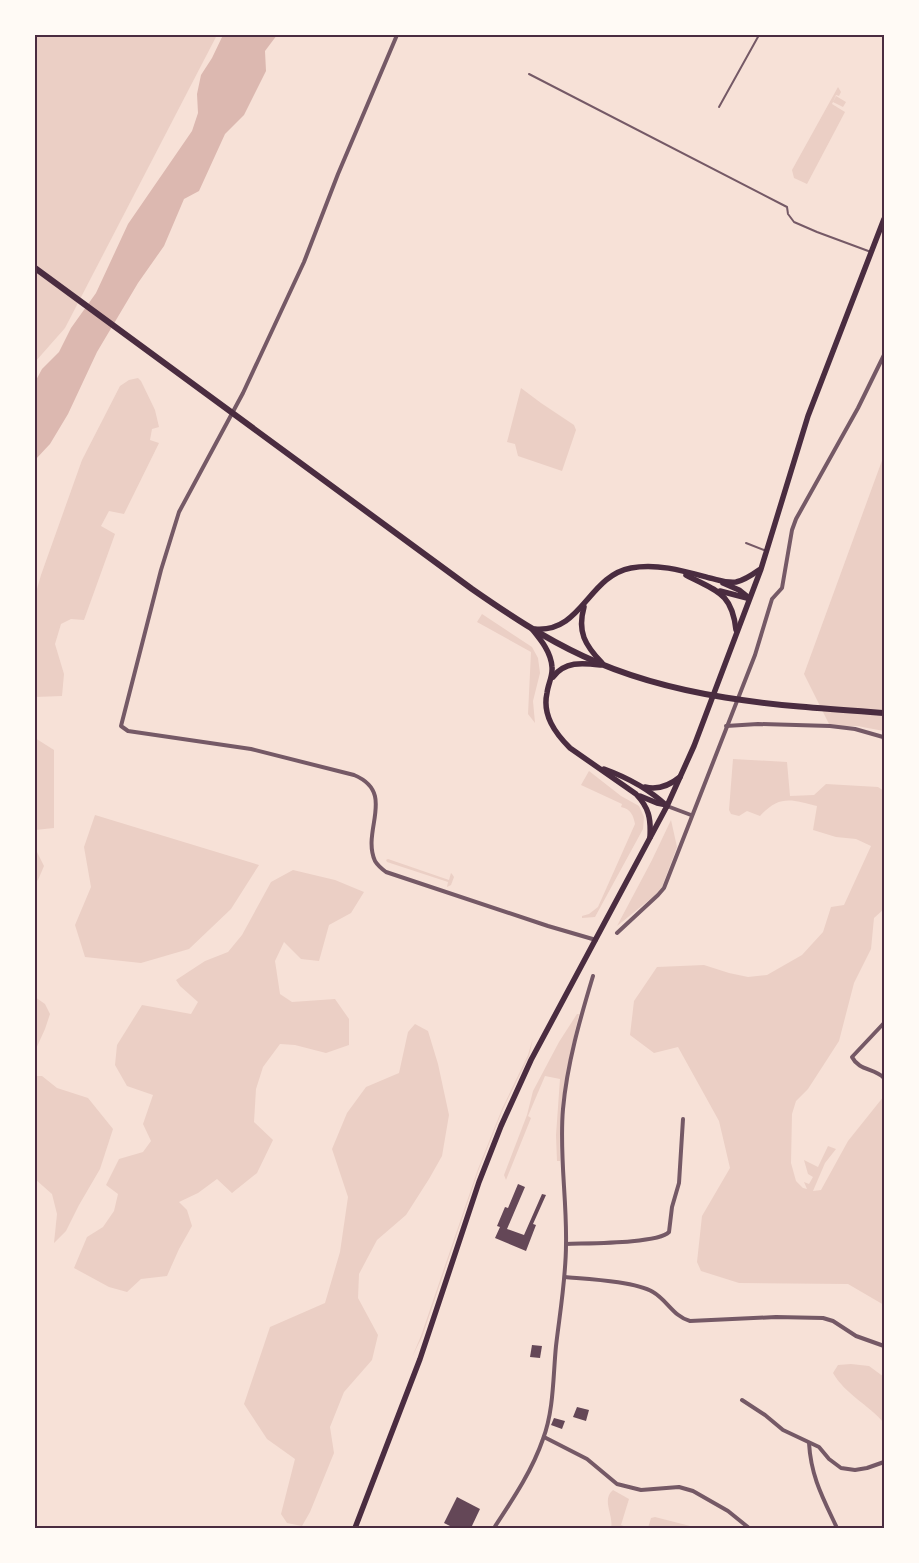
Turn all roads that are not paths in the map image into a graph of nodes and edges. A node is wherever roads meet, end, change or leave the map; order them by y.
1 (397, 35) edge
2 (759, 35) edge
3 (529, 74) dead end
4 (719, 107) dead end
5 (884, 219) edge
6 (871, 252) junction
7 (35, 268) edge
8 (884, 355) edge
9 (746, 543) dead end
10 (766, 551) junction
11 (760, 569) junction
12 (680, 572) junction
13 (721, 582) junction
14 (718, 591) junction
15 (750, 598) junction
16 (584, 604) junction
17 (532, 629) junction
18 (737, 633) junction
19 (603, 665) junction
20 (550, 682) junction
21 (884, 713) edge
22 (726, 726) junction
23 (884, 738) edge
24 (599, 768) junction
25 (681, 776) junction
26 (640, 787) junction
27 (636, 794) junction
28 (667, 806) junction
29 (691, 815) junction
30 (649, 839) junction
31 (617, 933) dead end
32 (596, 940) junction
33 (593, 976) dead end
34 (884, 1023) edge
35 (884, 1078) edge
36 (683, 1119) dead end
37 (566, 1244) junction
38 (565, 1277) junction
39 (884, 1346) edge
40 (742, 1400) dead end
41 (544, 1437) junction
42 (809, 1443) junction
43 (884, 1462) edge
44 (354, 1528) edge
45 (494, 1528) edge
46 (749, 1528) edge
47 (837, 1528) edge

1 - 32 street
2 - 4 lane
3 - 6 lane
5 - 6 main road
6 - 10 main road
7 - 17 highway
8 - 22 street
9 - 10 lane
10 - 11 main road
11 - 13 main road
11 - 15 main road
12 - 13 main road
12 - 14 main road
12 - 16 main road
13 - 15 main road
14 - 15 main road
14 - 18 main road
15 - 18 main road
16 - 17 main road
16 - 19 main road
17 - 19 highway
17 - 20 main road
18 - 25 main road
19 - 20 main road
19 - 21 highway
20 - 24 main road
22 - 23 street
22 - 29 street
24 - 26 main road
24 - 27 main road
25 - 26 main road
25 - 28 main road
26 - 28 main road
27 - 28 main road
27 - 30 main road
28 - 29 street
28 - 30 main road
29 - 31 street
30 - 32 main road
32 - 44 main road
33 - 37 street
34 - 35 street
36 - 37 street
37 - 38 street
38 - 39 street
38 - 41 street
40 - 42 street
41 - 45 street
41 - 46 street
42 - 43 street
42 - 47 street

